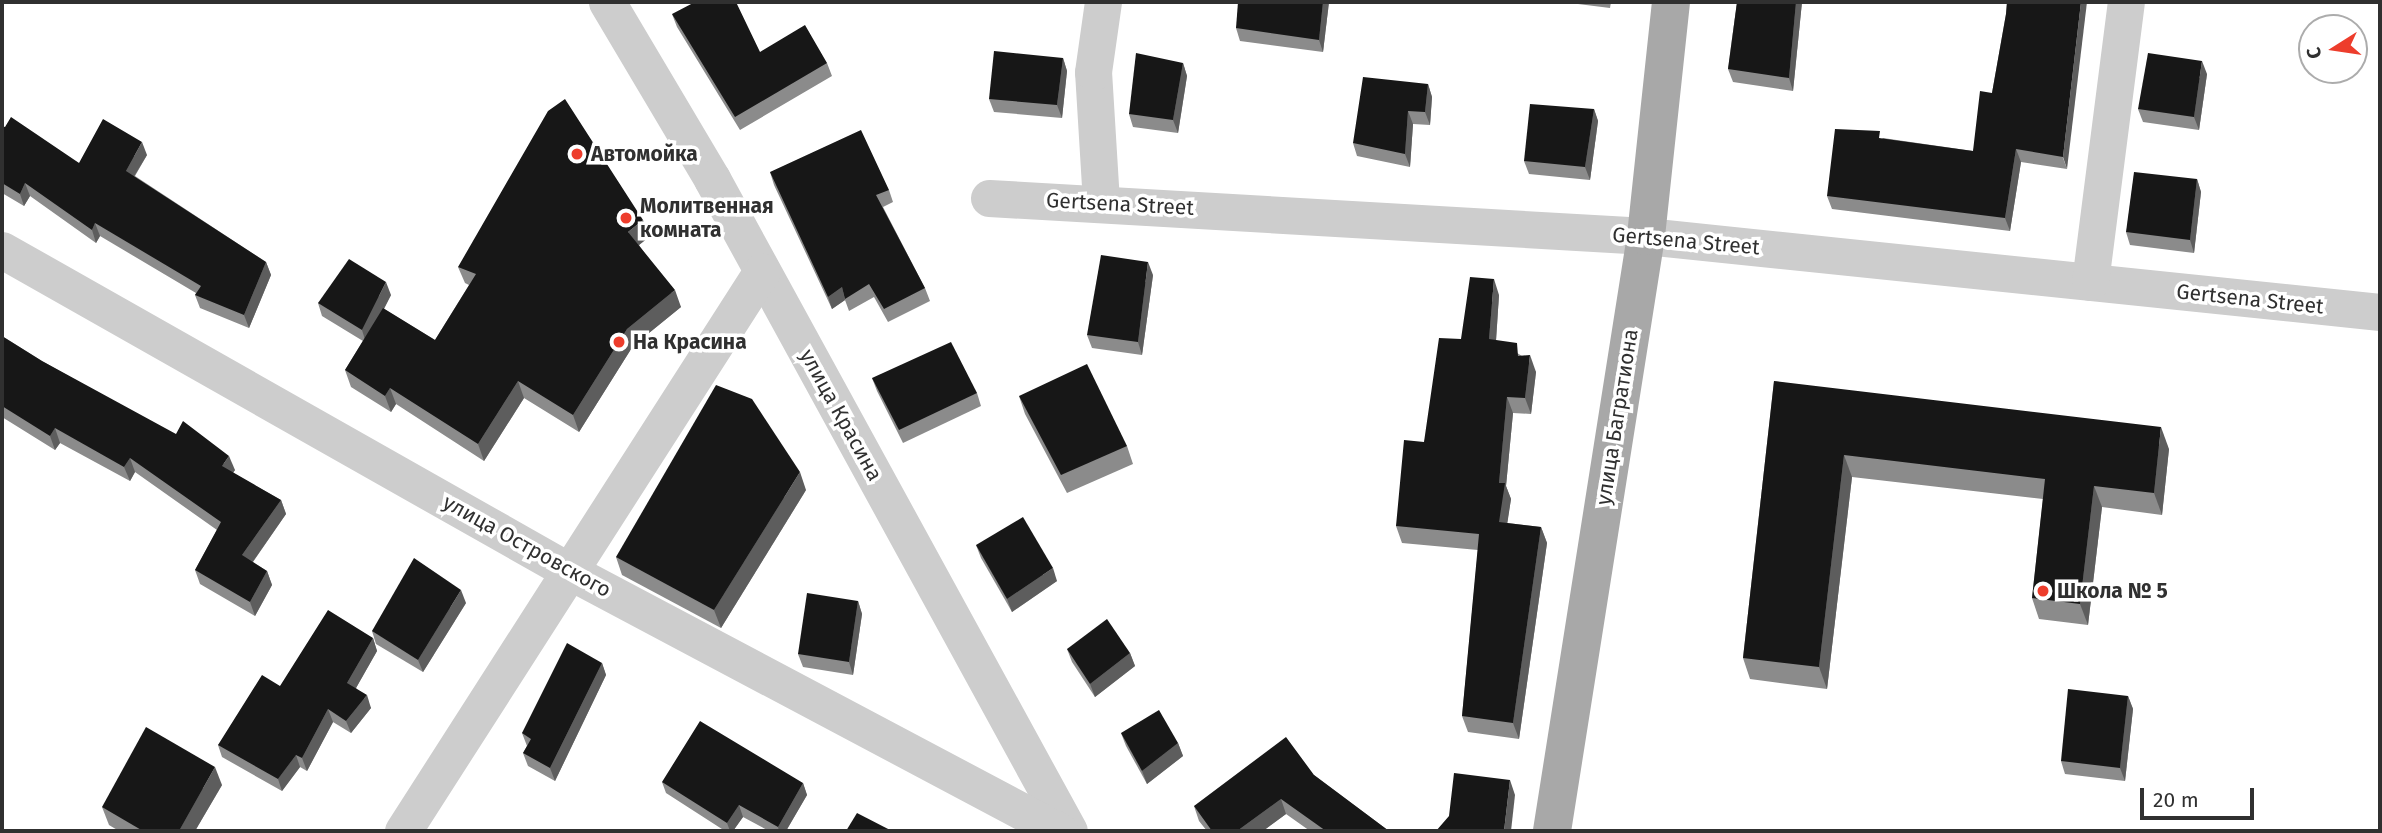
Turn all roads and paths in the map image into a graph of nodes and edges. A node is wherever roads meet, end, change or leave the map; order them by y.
1 (607, 2) edge
2 (1103, 2) edge
3 (1671, 2) edge
4 (2126, 2) edge
5 (989, 198) dead end
6 (1101, 202) junction
7 (1646, 236) junction
8 (2, 250) edge
9 (762, 271) junction
10 (2090, 282) junction
11 (2380, 312) edge
12 (569, 571) junction
13 (403, 831) edge
14 (1059, 831) edge
15 (1069, 831) edge
16 (1552, 831) edge

1 - 9 street, улица Красина
2 - 6 street
3 - 7 main road, улица Багратиона
4 - 10 street
5 - 6 street, Gertsena Street
6 - 7 street, Gertsena Street
7 - 10 street, Gertsena Street
7 - 16 main road, улица Багратиона
8 - 12 street, улица Островского
9 - 12 street
9 - 15 street, улица Красина
10 - 11 street, Gertsena Street
12 - 13 street
12 - 14 street, улица Островского

